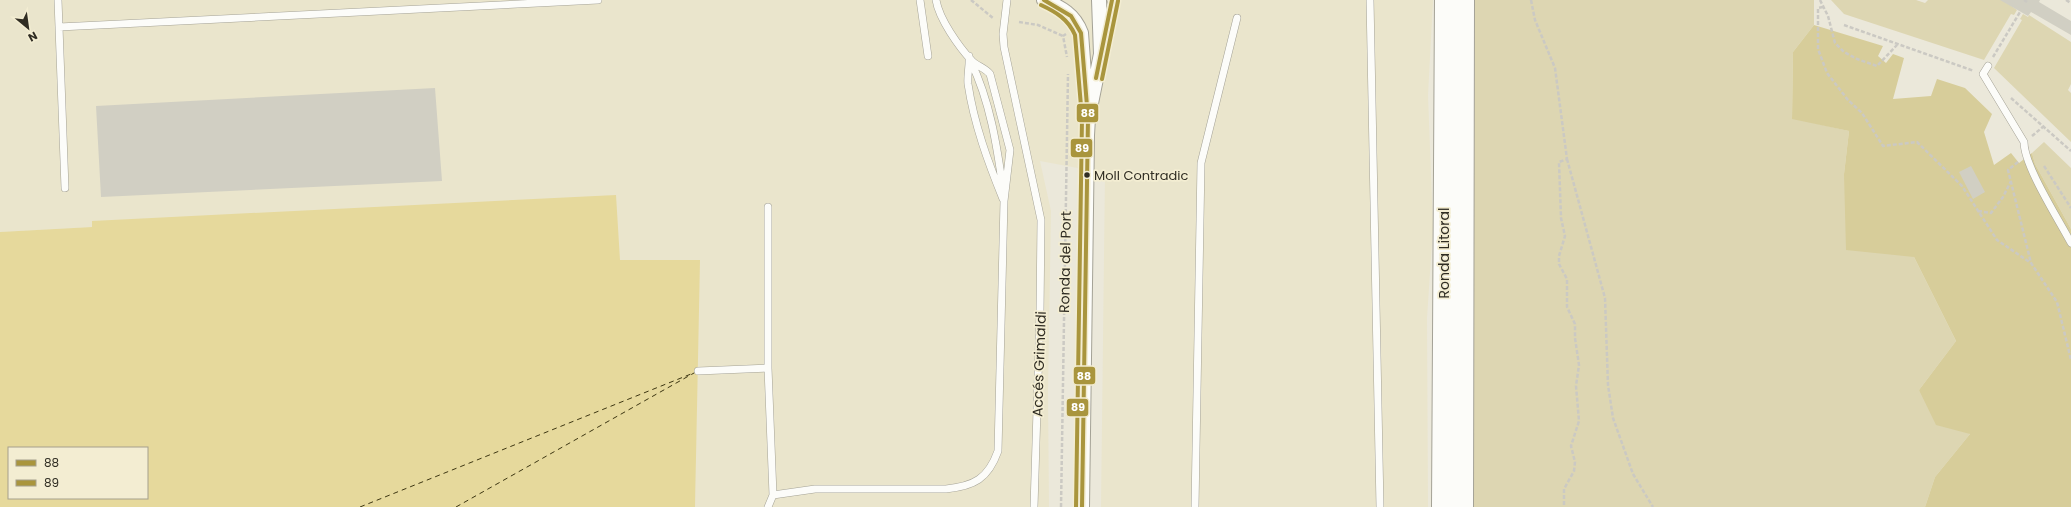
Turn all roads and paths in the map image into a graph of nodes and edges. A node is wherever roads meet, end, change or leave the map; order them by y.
1 (58, 0) edge
2 (598, 0) edge
3 (920, 0) edge
4 (936, 0) edge
5 (971, 0) edge
6 (1007, 0) edge
7 (1044, 0) edge
8 (1099, 0) edge
9 (1112, 0) edge
10 (1370, 0) edge
11 (1446, 0) edge
12 (1463, 0) edge
13 (1531, 0) edge
14 (1820, 0) edge
15 (2066, 0) edge
16 (2071, 3) edge
17 (1823, 7) junction
18 (2020, 12) dead end
19 (993, 18) dead end
20 (1237, 18) dead end
21 (1020, 22) dead end
22 (1844, 25) dead end
23 (1078, 26) junction
24 (59, 27) junction
25 (1063, 36) junction
26 (1897, 45) junction
27 (1101, 54) junction
28 (928, 56) dead end
29 (968, 56) junction
30 (1068, 64) dead end
31 (1988, 66) joint
32 (1068, 72) dead end
33 (1983, 74) junction
34 (1088, 118) junction
35 (1067, 134) junction
36 (1072, 134) dead end
37 (2024, 142) junction
38 (2071, 151) edge
39 (1567, 159) junction
40 (2019, 161) dead end
41 (2030, 166) junction
42 (2011, 181) junction
43 (65, 188) dead end
44 (1004, 201) junction
45 (768, 207) dead end
46 (2071, 208) edge
47 (1977, 211) junction
48 (2071, 244) edge
49 (2031, 263) junction
50 (2066, 338) junction
51 (2071, 342) edge
52 (2071, 360) edge
53 (768, 368) junction
54 (698, 371) dead end
55 (773, 495) junction
56 (768, 507) edge
57 (1034, 507) edge
58 (1061, 507) edge
59 (1082, 507) edge
60 (1196, 507) edge
61 (1380, 507) edge
62 (1443, 507) edge
63 (1462, 507) edge
64 (1564, 507) edge
65 (1653, 507) edge

1 - 24 lane
2 - 24 lane
3 - 28 lane
4 - 29 lane
5 - 19 path
6 - 57 lane, Accés Grimaldi
7 - 23 street
8 - 27 street
9 - 27 lane
10 - 61 lane
11 - 62 highway, Ronda Litoral
12 - 63 highway, Ronda Litoral
13 - 39 path
14 - 17 path
15 - 16 path
17 - 26 path
17 - 47 path
18 - 31 path
20 - 60 lane
21 - 25 path
22 - 26 path
23 - 25 path
23 - 34 street
24 - 43 lane
25 - 30 path
26 - 33 path
27 - 34 street
29 - 44 lane
29 - 44 lane
29 - 44 lane
31 - 33 lane
32 - 35 path, Ronda del Port
33 - 37 lane
34 - 59 street, Ronda del Port
35 - 36 path
35 - 58 path, Ronda del Port
37 - 38 path
37 - 41 lane
39 - 64 path
39 - 65 path
40 - 42 path
41 - 46 path
41 - 48 lane
42 - 47 path
42 - 49 path
44 - 55 lane
45 - 53 lane
47 - 49 path
49 - 50 path
50 - 51 path
50 - 52 path
53 - 54 lane
53 - 55 lane
55 - 56 lane

